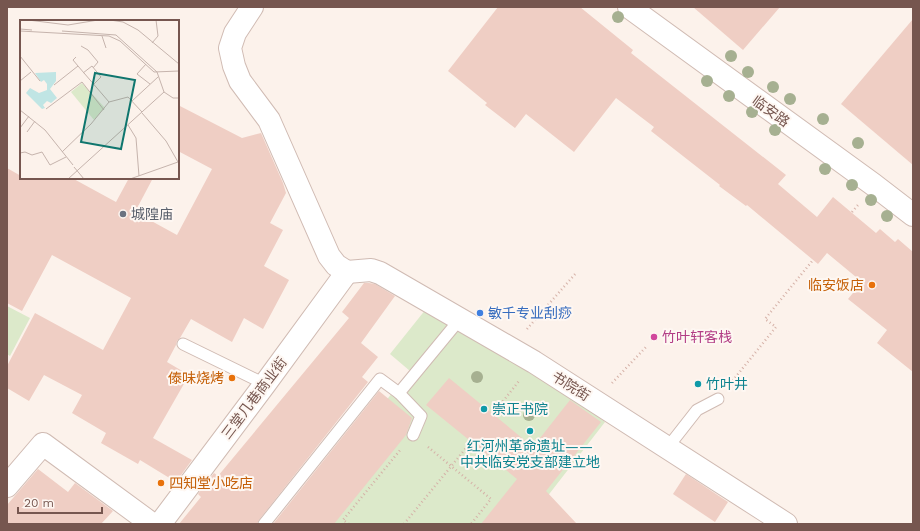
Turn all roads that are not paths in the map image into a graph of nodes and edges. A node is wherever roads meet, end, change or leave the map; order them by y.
1 (252, 7) edge
2 (629, 7) edge
3 (913, 215) edge
4 (347, 272) junction
5 (460, 319) junction
6 (183, 344) dead end
7 (265, 384) junction
8 (399, 393) junction
9 (718, 399) road end
10 (413, 434) road end
11 (668, 447) junction
12 (7, 486) edge
13 (152, 524) edge
14 (160, 524) edge
15 (264, 524) edge
16 (786, 524) edge

1 - 4 street
2 - 3 street, 临安路
4 - 5 street, 书院街
4 - 7 street, 三堂几巷商业街
5 - 8 lane
5 - 11 street, 书院街
6 - 7 lane
7 - 14 street, 三堂几巷商业街
8 - 10 lane
8 - 15 lane
9 - 11 lane
11 - 16 street, 书院街
12 - 13 street

